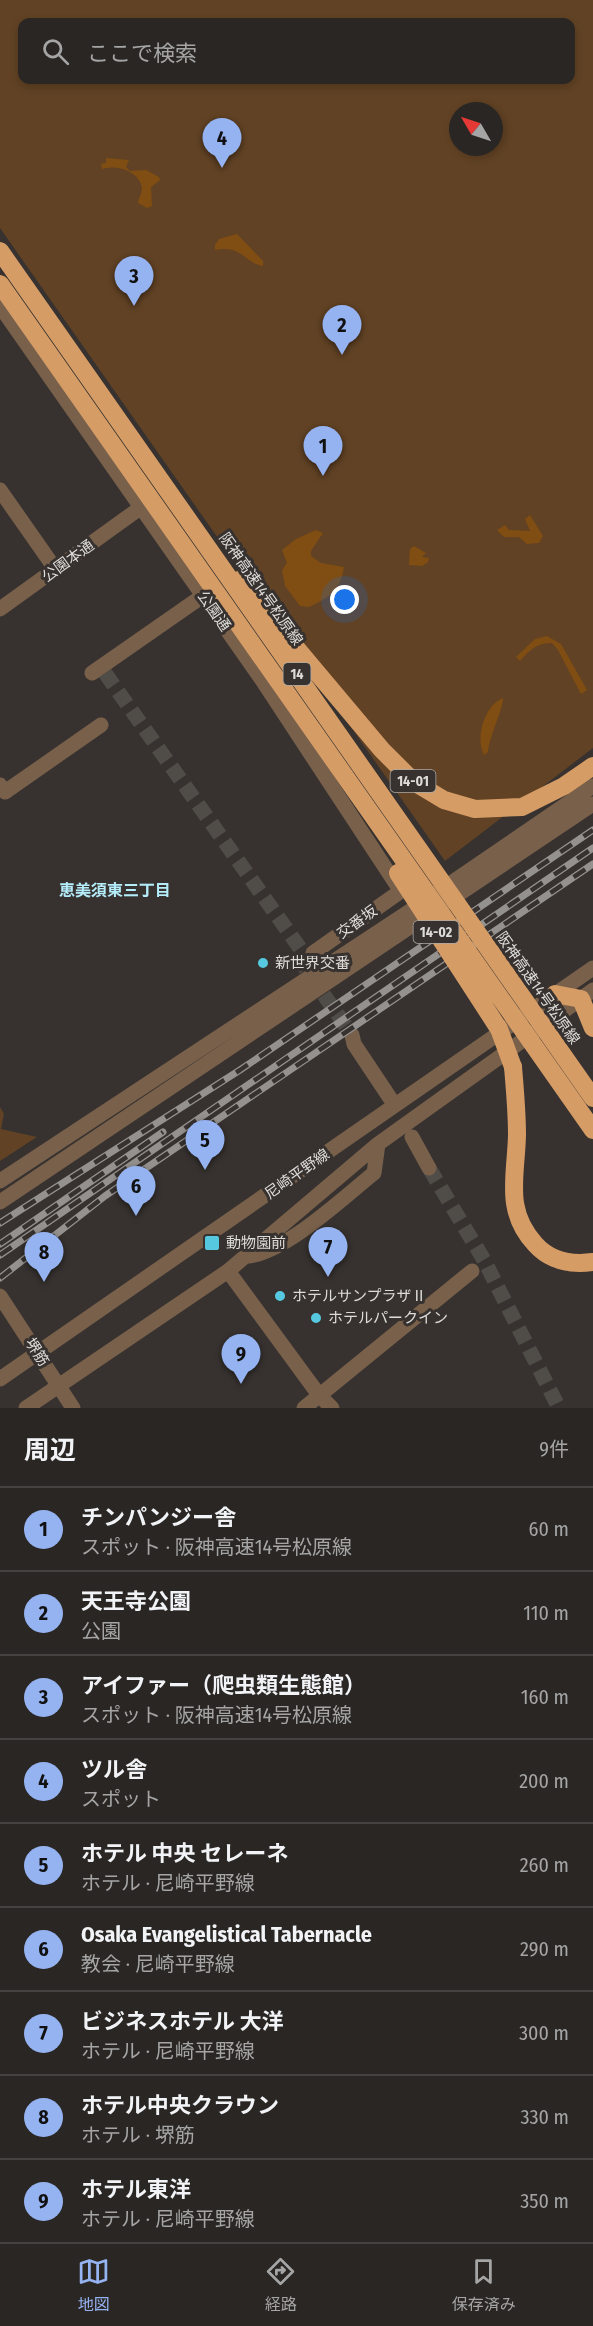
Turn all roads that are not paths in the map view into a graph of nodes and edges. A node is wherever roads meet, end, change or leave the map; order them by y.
1 (0, 251) edge
2 (0, 284) edge
3 (0, 306) edge
4 (0, 490) edge
5 (136, 512) dead end
6 (203, 537) junction
7 (56, 570) junction
8 (204, 595) junction
9 (0, 609) edge
10 (99, 671) dead end
11 (100, 724) dead end
12 (593, 766) edge
13 (0, 785) edge
14 (593, 786) edge
15 (359, 798) junction
16 (593, 804) edge
17 (401, 891) junction
18 (417, 915) junction
19 (313, 953) dead end
20 (593, 968) edge
21 (555, 994) junction
22 (587, 994) edge
23 (593, 1028) edge
24 (352, 1035) tunnel mouth
25 (390, 1098) dead end
26 (593, 1098) edge
27 (593, 1130) edge
28 (412, 1137) dead end
29 (429, 1168) tunnel mouth
30 (0, 1181) edge
31 (0, 1202) edge
32 (593, 1262) edge
33 (228, 1271) junction
34 (471, 1271) dead end
35 (0, 1296) edge
36 (37, 1352) junction
37 (0, 1379) edge
38 (59, 1386) junction
39 (319, 1395) junction
40 (26, 1408) edge
41 (74, 1408) edge
42 (304, 1408) edge
43 (332, 1408) edge

1 - 6 highway, 阪神高速14号松原線 / 14, bridge
2 - 15 highway, 14, bridge
3 - 8 street, 公園通
4 - 7 street
5 - 7 street, 公園本通
6 - 12 highway, 14-01, bridge
6 - 26 highway, 阪神高速14号松原線 / 14, bridge
7 - 9 street, 公園本通
8 - 10 street
8 - 17 street, 公園通
11 - 13 street
14 - 18 street
15 - 27 highway, 14, bridge
15 - 32 highway, 14-02, bridge
16 - 18 street
17 - 18 street, 公園通
17 - 19 street, 交番坂
18 - 30 street
18 - 31 street
20 - 21 street, 尼崎平野線
21 - 22 highway
21 - 36 street, 尼崎平野線
22 - 23 highway
22 - 33 street
24 - 25 street
28 - 29 street
33 - 38 street
33 - 39 street
34 - 39 street
35 - 36 street, 堺筋
36 - 37 street, 尼崎平野線
36 - 38 street, 堺筋
38 - 40 street
38 - 41 street, 堺筋
39 - 42 street
39 - 43 street

